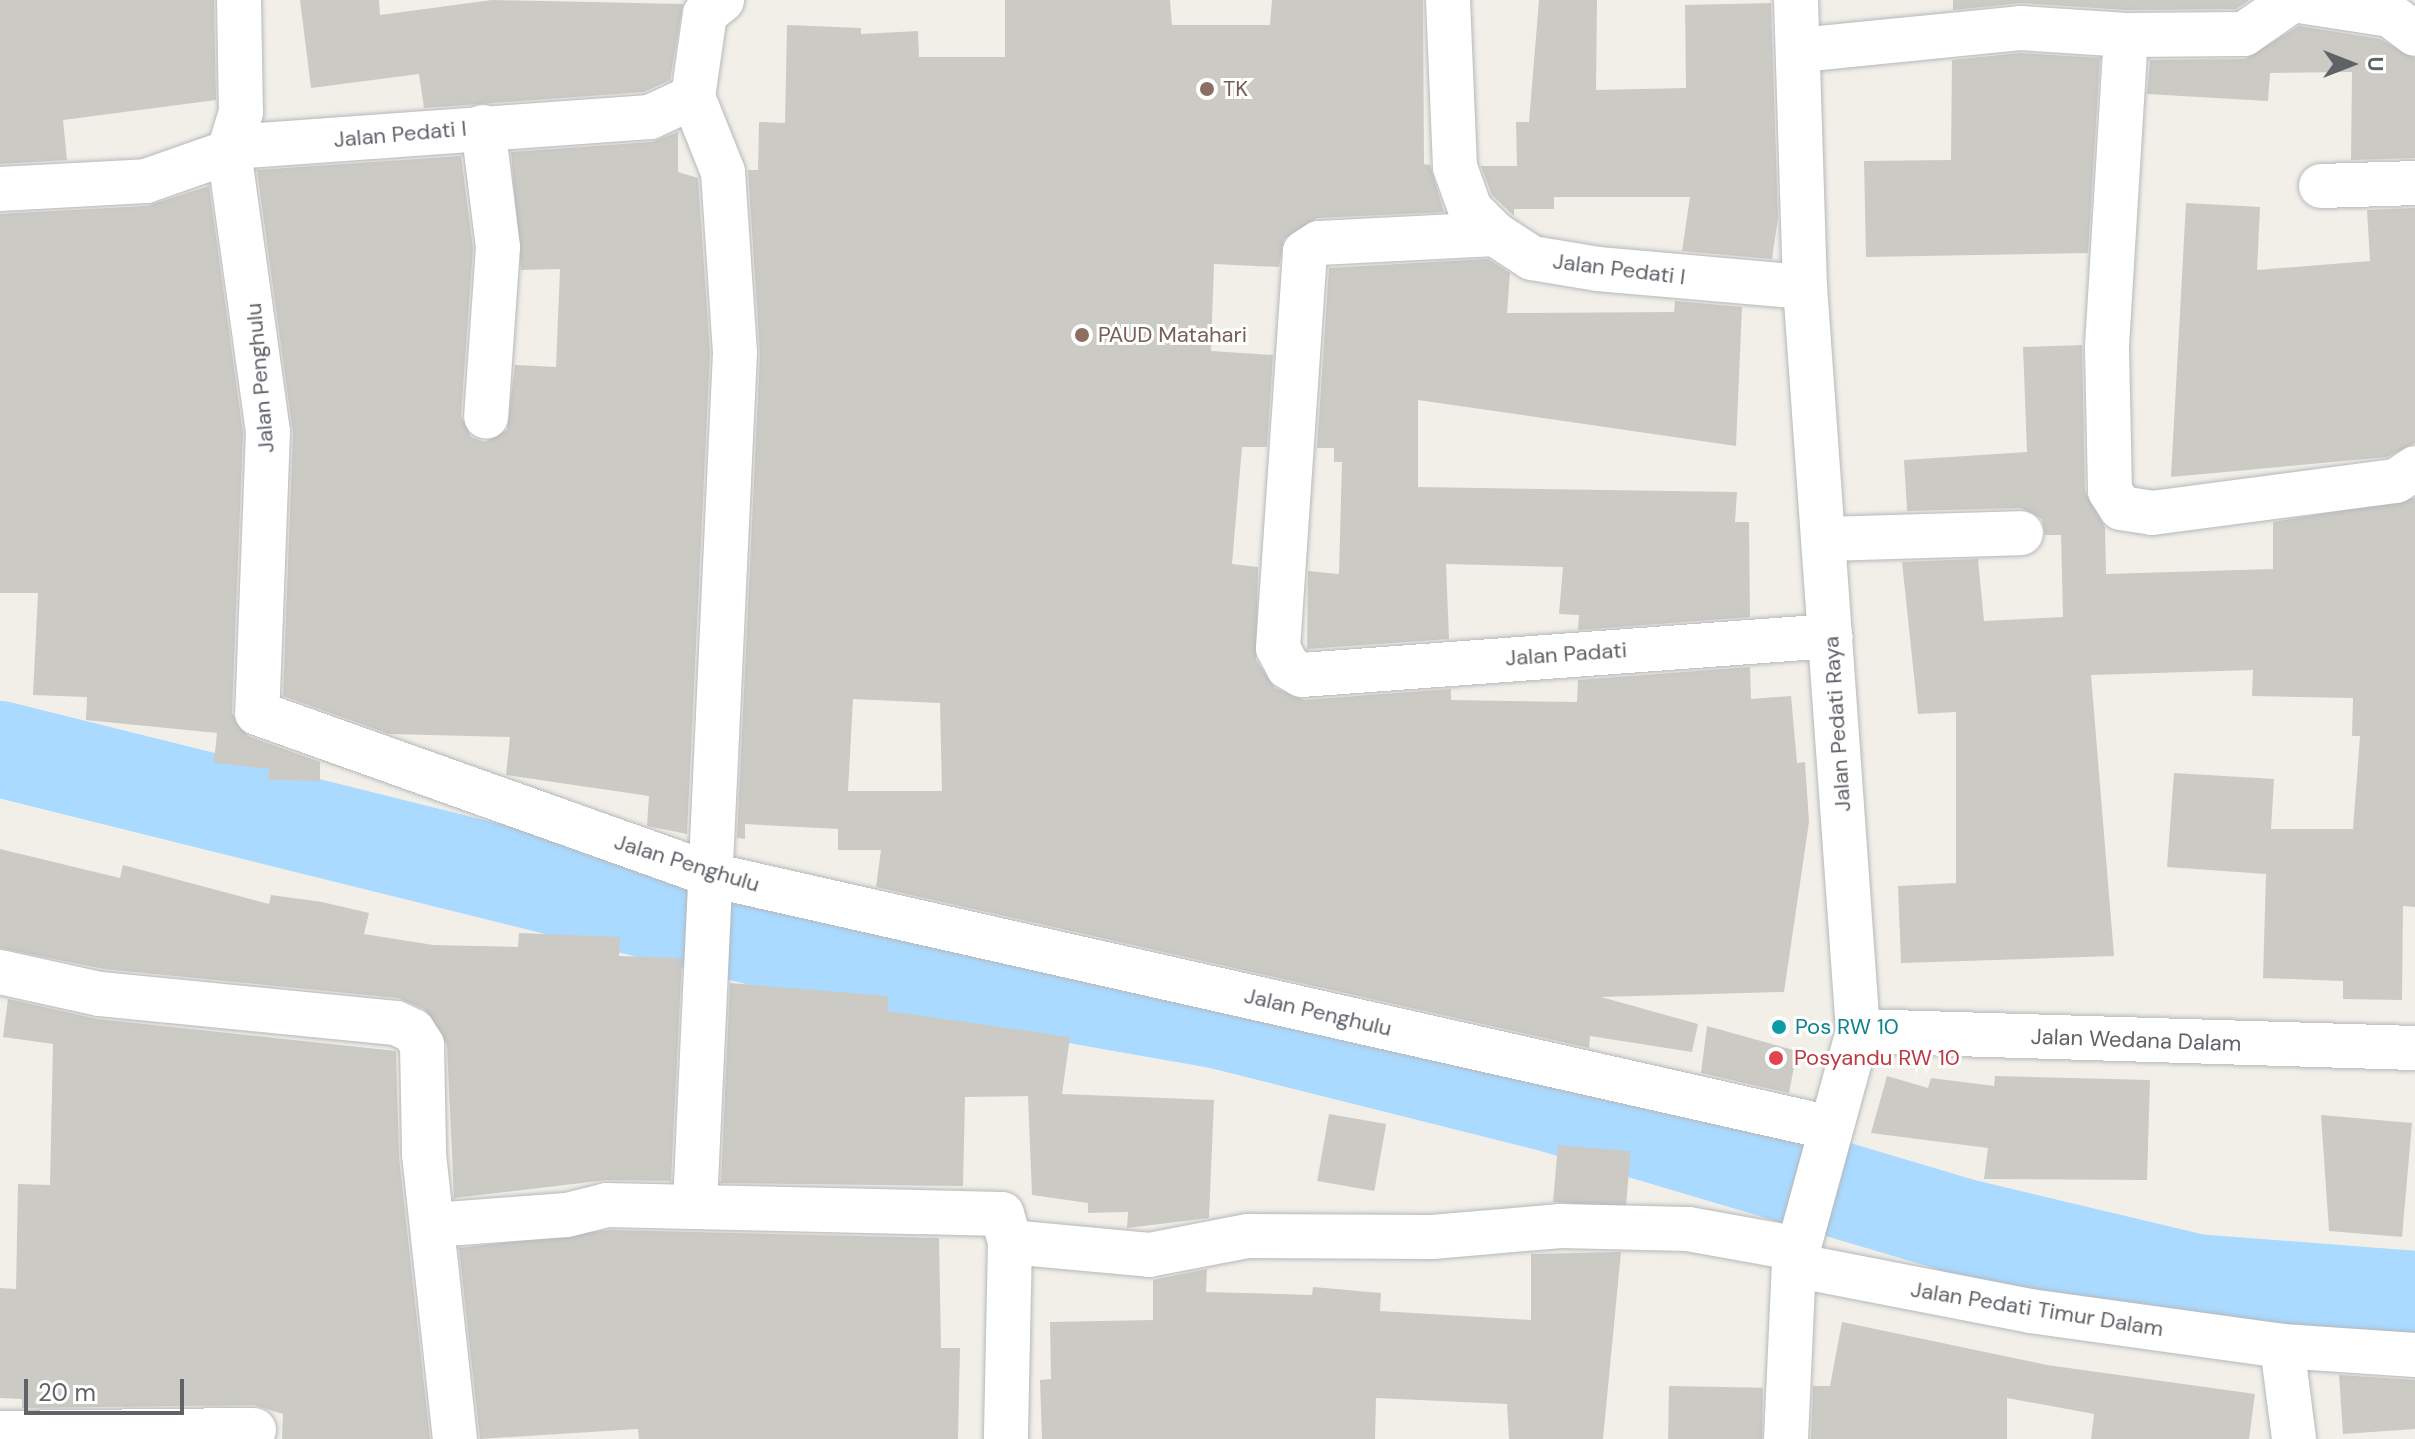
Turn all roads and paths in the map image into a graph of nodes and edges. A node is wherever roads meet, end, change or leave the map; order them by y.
1 (239, 0) edge
2 (1448, 0) edge
3 (1796, 0) edge
4 (715, 1) edge
5 (2366, 4) edge
6 (2415, 34) edge
7 (2126, 35) junction
8 (1800, 50) junction
9 (693, 97) junction
10 (483, 127) junction
11 (229, 151) junction
12 (2415, 183) edge
13 (2321, 186) dead end
14 (0, 189) edge
15 (1495, 234) junction
16 (1805, 287) junction
17 (486, 417) dead end
18 (2415, 468) edge
19 (2021, 533) dead end
20 (1823, 539) junction
21 (1831, 636) junction
22 (710, 891) junction
23 (0, 972) edge
24 (1858, 1031) junction
25 (2415, 1048) edge
26 (1831, 1130) junction
27 (695, 1204) junction
28 (433, 1225) junction
29 (1010, 1242) junction
30 (1799, 1248) junction
31 (2282, 1346) junction
32 (2415, 1355) edge
33 (254, 1430) dead end
34 (0, 1433) edge
35 (455, 1439) edge
36 (1006, 1439) edge
37 (1786, 1439) edge
38 (2294, 1439) edge

1 - 11 street, Jalan Penghulu
2 - 15 street, Jalan Pedati I
3 - 8 street, Jalan Pedati Raya
4 - 9 street
5 - 6 street
5 - 7 street
7 - 8 street
7 - 18 street
8 - 16 street, Jalan Pedati Raya
9 - 10 street, Jalan Pedati I
9 - 22 street
10 - 11 street, Jalan Pedati I
10 - 17 street
11 - 14 street, Jalan Pedati I
11 - 22 street, Jalan Penghulu
12 - 13 street
15 - 16 street, Jalan Pedati I
15 - 21 street, Jalan Padati
16 - 20 street, Jalan Pedati Raya
19 - 20 street
20 - 21 street, Jalan Pedati Raya
21 - 24 street, Jalan Pedati Raya
22 - 26 street, Jalan Penghulu
22 - 27 street
23 - 28 street
24 - 25 street, Jalan Wedana Dalam
24 - 26 street, Jalan Pedati Raya
26 - 30 street, Jalan Pedati Raya
27 - 28 street
27 - 29 street
28 - 35 street
29 - 30 street, Jalan Pedati Timur Dalam
29 - 36 street
30 - 31 street, Jalan Pedati Timur Dalam
30 - 37 street, Jalan Pedati Raya
31 - 32 street, Jalan Pedati Timur Dalam
31 - 38 street
33 - 34 street

